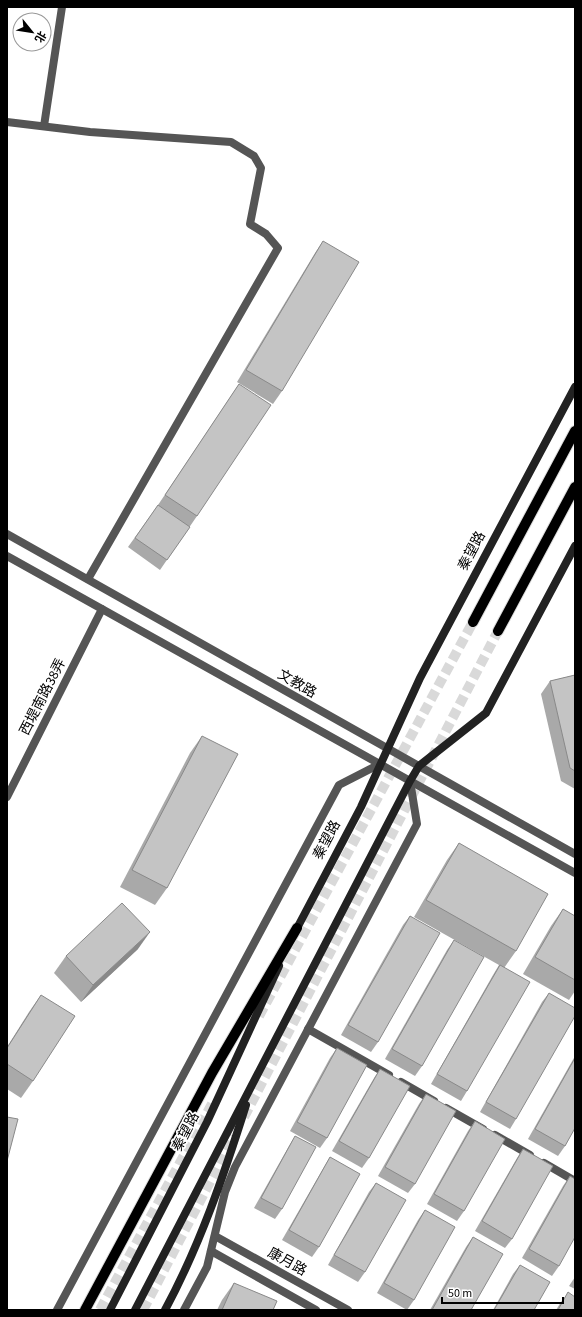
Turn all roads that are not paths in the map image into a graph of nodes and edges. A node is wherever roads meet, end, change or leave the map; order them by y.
1 (62, 7) edge
2 (7, 122) edge
3 (44, 126) junction
4 (575, 387) edge
5 (575, 431) edge
6 (575, 488) edge
7 (7, 534) edge
8 (575, 546) edge
9 (7, 556) edge
10 (88, 579) junction
11 (102, 609) junction
12 (472, 622) tunnel mouth
13 (498, 631) tunnel mouth
14 (387, 749) junction
15 (380, 764) junction
16 (419, 766) junction
17 (410, 781) junction
18 (7, 797) edge
19 (575, 854) edge
20 (575, 873) edge
21 (297, 928) junction
22 (308, 1029) junction
23 (253, 1083) junction
24 (575, 1181) edge
25 (215, 1236) junction
26 (211, 1251) junction
27 (57, 1310) edge
28 (85, 1310) edge
29 (110, 1310) edge
30 (135, 1310) edge
31 (165, 1310) edge
32 (184, 1310) edge
33 (316, 1310) edge
34 (348, 1310) edge

1 - 3 street
2 - 3 street
3 - 10 street
4 - 14 main road, 秦望路
5 - 12 main road
6 - 13 main road
7 - 10 street, 文教路
8 - 16 main road
9 - 11 street, 文教路
10 - 14 street, 文教路
11 - 15 street, 文教路
11 - 18 street, 西堤南路38弄
14 - 15 main road, 秦望路
14 - 16 street, 文教路
15 - 17 street, 文教路
15 - 21 main road, 秦望路
15 - 27 street
16 - 17 main road
16 - 19 street, 文教路
17 - 20 street, 文教路
17 - 22 street
17 - 23 main road
21 - 28 main road
21 - 29 main road, 秦望路
22 - 24 street
22 - 25 street
23 - 30 main road
23 - 31 main road
25 - 26 street
25 - 34 street, 康月路
26 - 32 street
26 - 33 street, 康月路

